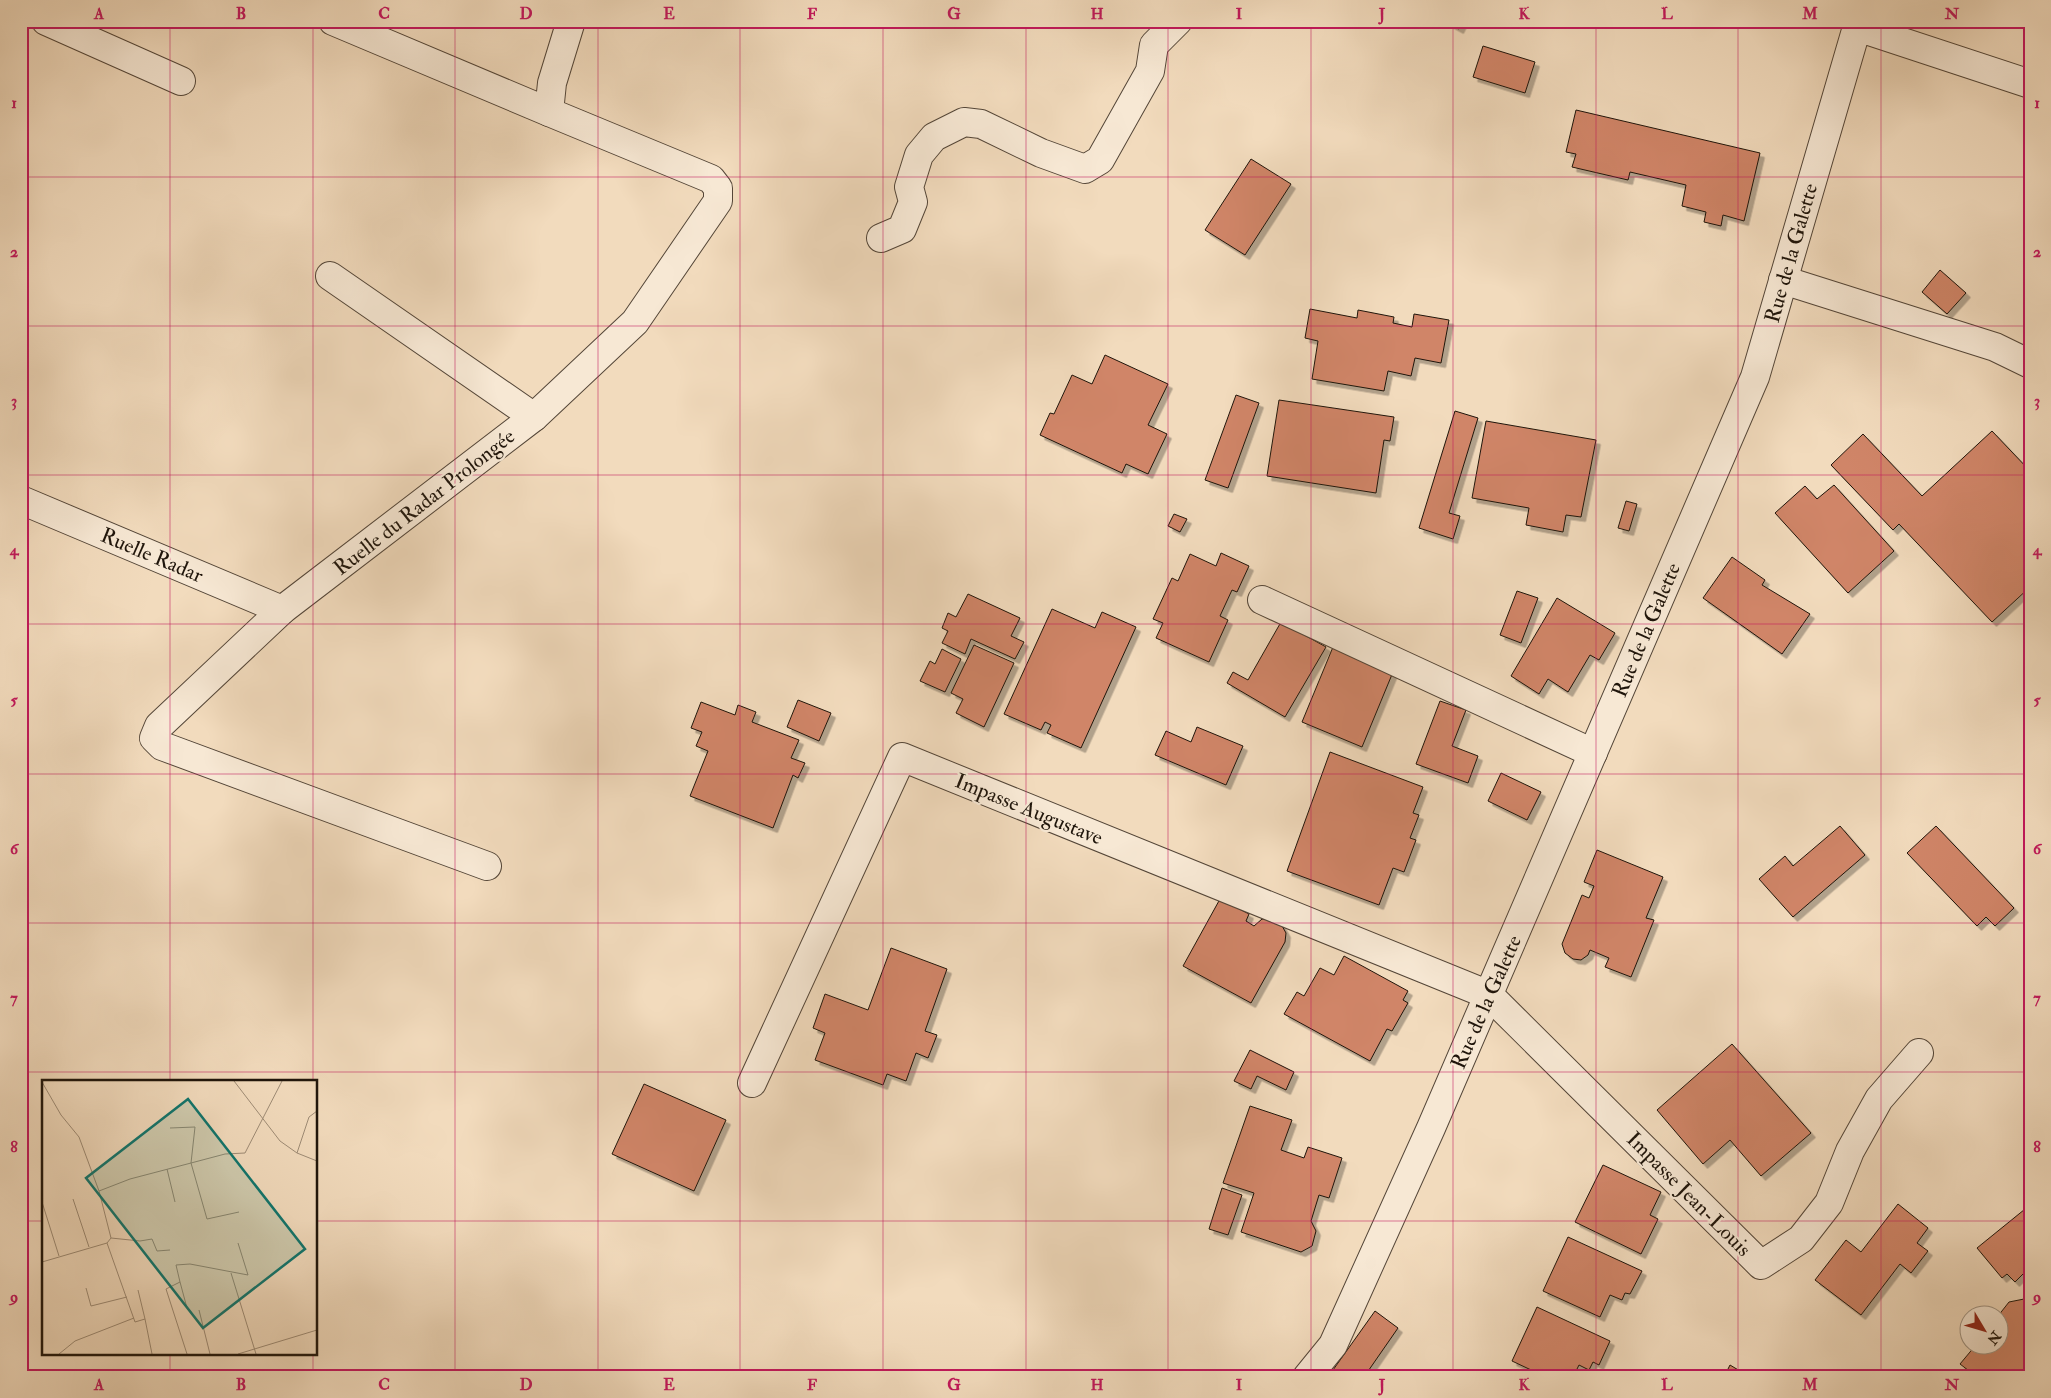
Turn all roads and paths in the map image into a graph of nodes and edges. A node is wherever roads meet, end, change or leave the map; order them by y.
1 (46, 21) edge
2 (334, 21) edge
3 (571, 21) edge
4 (1178, 21) edge
5 (1849, 24) edge
6 (181, 81) dead end
7 (2030, 84) edge
8 (549, 112) junction
9 (881, 238) dead end
10 (330, 276) dead end
11 (1783, 280) junction
12 (2030, 364) edge
13 (534, 417) junction
14 (21, 500) edge
15 (1262, 600) dead end
16 (282, 610) junction
17 (1593, 753) junction
18 (487, 866) dead end
19 (1489, 995) junction
20 (1919, 1053) dead end
21 (752, 1083) dead end
22 (1307, 1377) edge

1 - 6 street
2 - 8 street, Ruelle du Radar Prolongée
3 - 8 street
4 - 9 street
5 - 7 street, Rue de la Galette
5 - 11 street, Rue de la Galette
8 - 13 street, Ruelle du Radar Prolongée
10 - 13 street
11 - 12 street
11 - 17 street, Rue de la Galette
13 - 16 street, Ruelle du Radar Prolongée
14 - 16 street, Ruelle Radar
15 - 17 street
16 - 18 street, Ruelle du Radar Prolongée
17 - 19 street, Rue de la Galette
19 - 20 street, Impasse Jean-Louis
19 - 21 street, Impasse Augustave
19 - 22 street, Rue de la Galette

